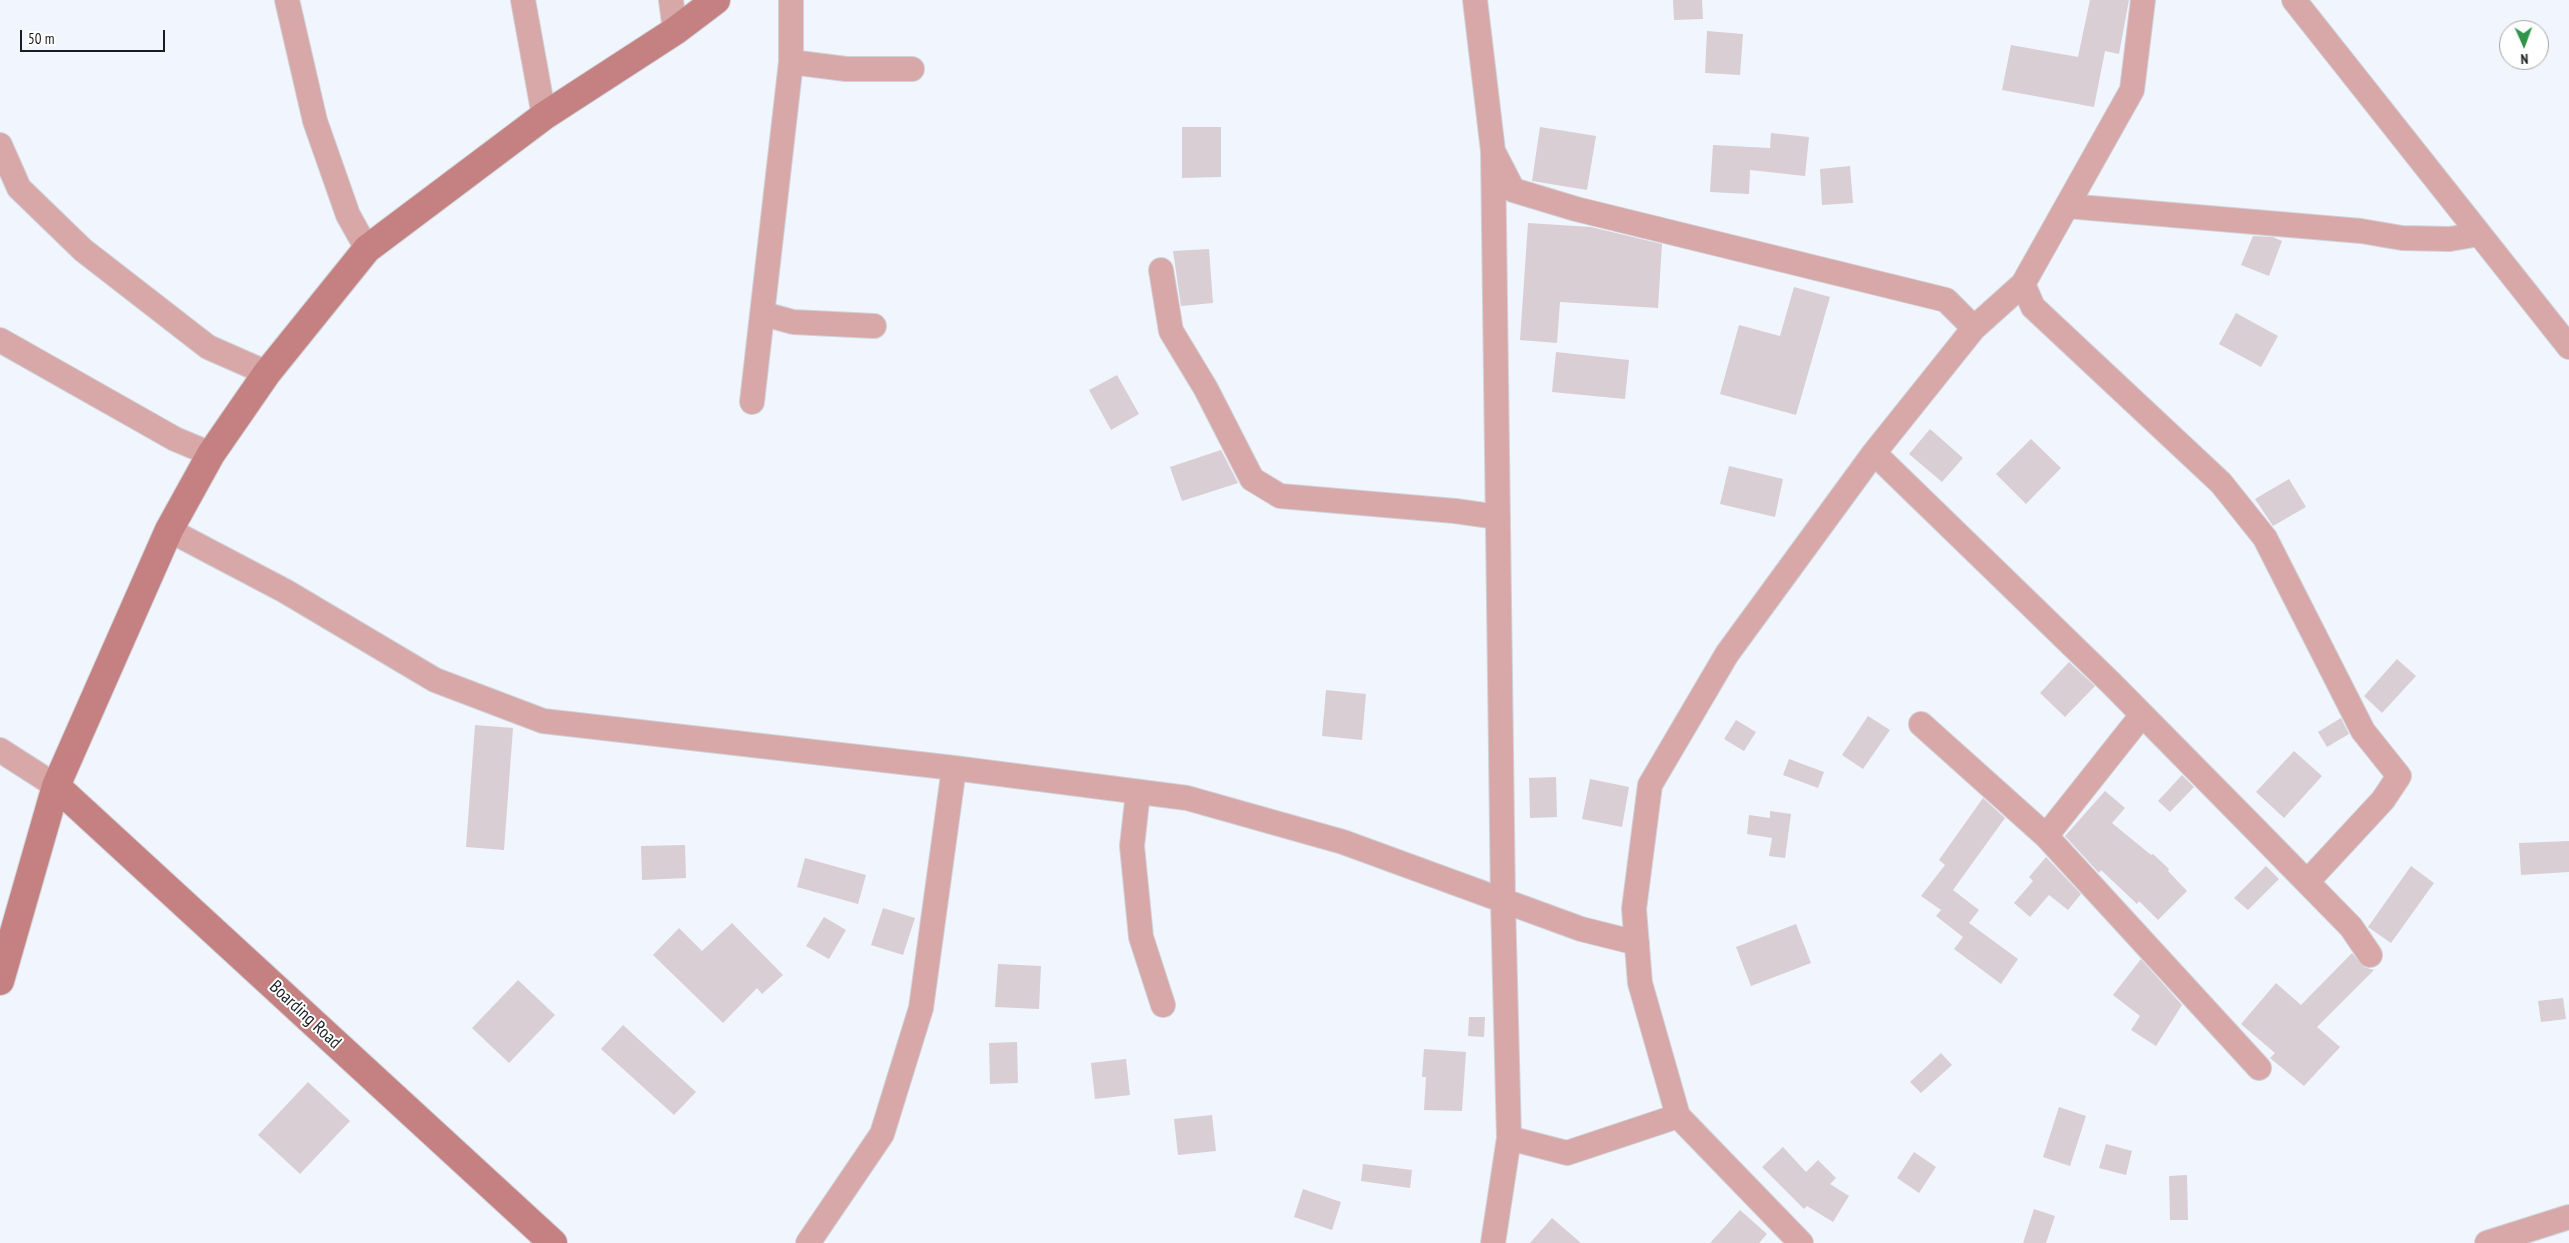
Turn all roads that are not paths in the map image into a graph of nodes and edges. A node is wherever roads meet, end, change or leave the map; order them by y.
1 (287, 0) edge
2 (523, 0) edge
3 (671, 0) edge
4 (716, 0) edge
5 (791, 0) edge
6 (1475, 0) edge
7 (2143, 0) edge
8 (2294, 0) edge
9 (675, 31) junction
10 (791, 62) junction
11 (912, 69) dead end
12 (544, 116) junction
13 (0, 145) edge
14 (1493, 151) junction
15 (2067, 206) junction
16 (2479, 234) junction
17 (367, 249) junction
18 (1161, 270) dead end
19 (2024, 284) junction
20 (764, 314) junction
21 (874, 326) dead end
22 (1974, 328) junction
23 (0, 340) edge
24 (2569, 347) edge
25 (267, 372) junction
26 (752, 402) dead end
27 (1874, 453) junction
28 (211, 454) junction
29 (1498, 518) junction
30 (168, 530) junction
31 (2142, 715) junction
32 (1921, 724) dead end
33 (0, 750) edge
34 (954, 768) junction
35 (56, 786) junction
36 (1138, 792) junction
37 (2046, 836) junction
38 (2307, 882) junction
39 (1503, 902) junction
40 (1637, 943) junction
41 (4, 951) edge
42 (2370, 955) dead end
43 (0, 981) edge
44 (1163, 1005) dead end
45 (2259, 1068) dead end
46 (1678, 1116) junction
47 (1510, 1138) junction
48 (2569, 1217) edge
49 (2521, 1238) edge
50 (554, 1243) edge
51 (808, 1243) edge
52 (1492, 1243) edge
53 (1801, 1243) edge
54 (2487, 1243) edge

1 - 17 street
2 - 12 street
3 - 9 street
4 - 9 main road
5 - 10 street
6 - 14 street
7 - 15 street
8 - 16 street
9 - 12 main road
10 - 11 street
10 - 20 street
12 - 17 main road
13 - 25 street
14 - 22 street
14 - 29 street
15 - 16 street
15 - 19 street
16 - 24 street
17 - 25 main road
18 - 29 street
19 - 22 street
19 - 38 street
20 - 21 street
20 - 26 street
22 - 27 street
23 - 28 street
25 - 28 main road
27 - 31 street
27 - 40 street
28 - 30 main road
29 - 39 street
30 - 34 street
30 - 35 main road
31 - 37 street
31 - 38 street
32 - 37 street
33 - 35 street
34 - 36 street
34 - 51 street
35 - 41 main road
35 - 50 main road, Boarding Road
36 - 39 street
36 - 44 street
37 - 45 street
38 - 42 street
39 - 40 street
39 - 47 street
40 - 46 street
41 - 43 main road
46 - 47 street
46 - 53 street
47 - 52 street
48 - 49 street
49 - 54 street

